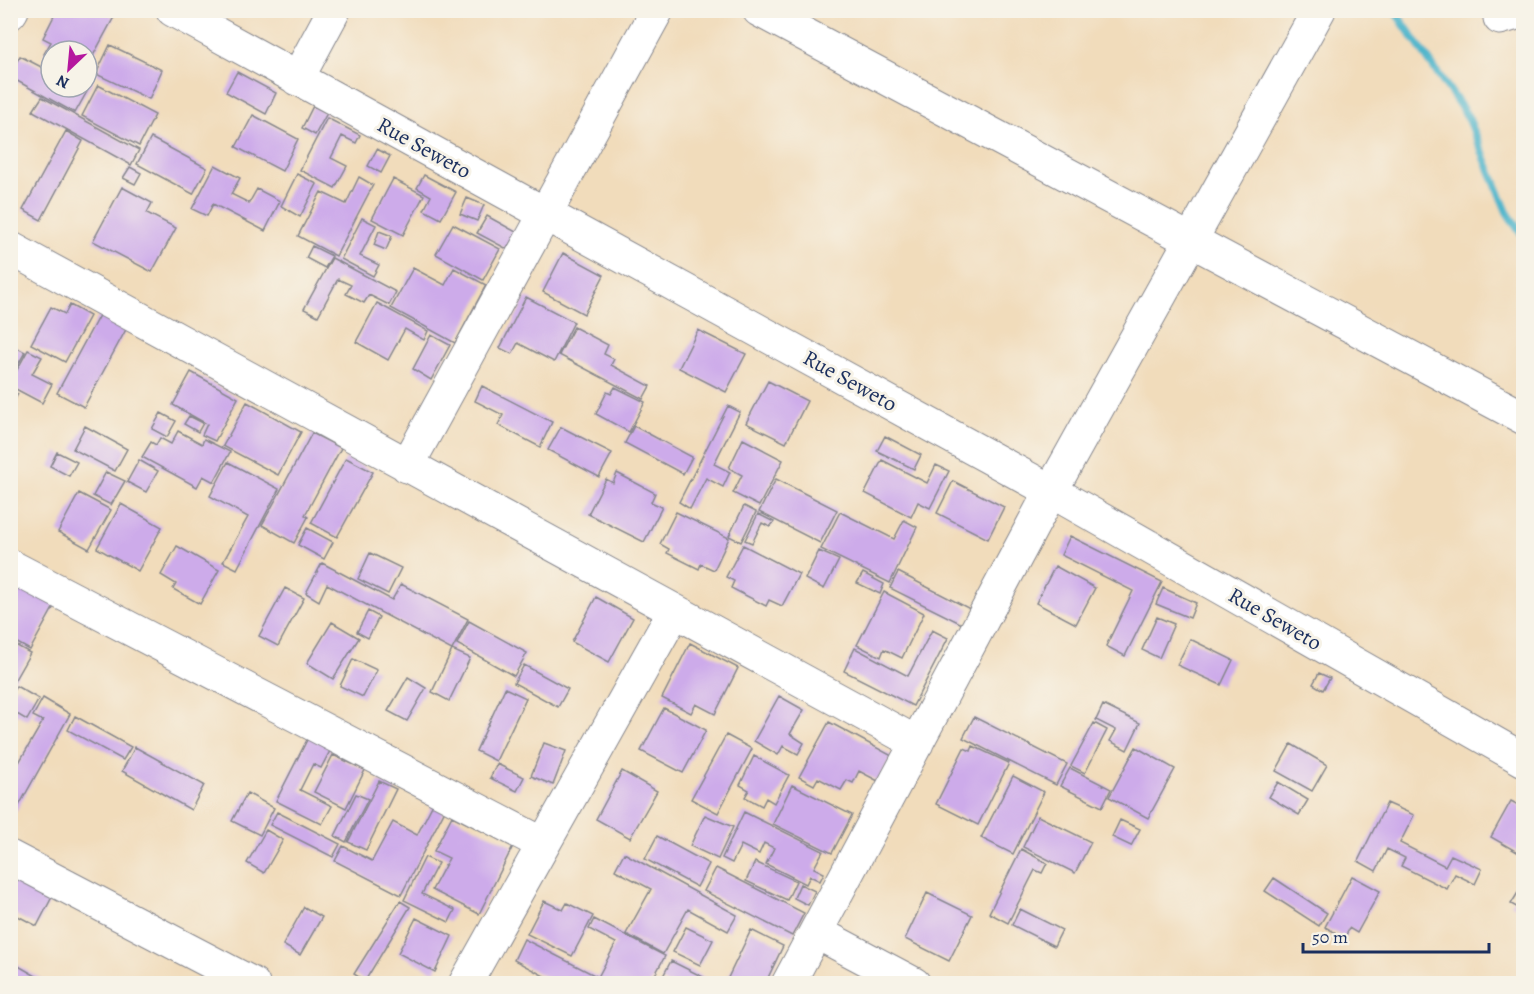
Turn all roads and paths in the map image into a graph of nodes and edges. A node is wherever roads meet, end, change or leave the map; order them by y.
1 (173, 10) edge
2 (334, 10) edge
3 (657, 10) edge
4 (759, 10) edge
5 (1319, 10) edge
6 (297, 79) junction
7 (547, 215) junction
8 (1190, 240) junction
9 (10, 248) edge
10 (1524, 418) edge
11 (407, 466) junction
12 (1051, 491) junction
13 (10, 566) edge
14 (674, 612) junction
15 (917, 743) junction
16 (1524, 760) edge
17 (543, 844) junction
18 (10, 857) edge
19 (816, 932) junction
20 (253, 984) edge
21 (465, 984) edge
22 (788, 984) edge
23 (914, 984) edge

1 - 6 street, Rue Seweto
2 - 6 street
3 - 7 street
4 - 8 street
5 - 8 street
6 - 7 street, Rue Seweto
7 - 11 street
7 - 12 street, Rue Seweto
8 - 10 street
8 - 12 street
9 - 11 street
11 - 14 street
12 - 15 street
12 - 16 street, Rue Seweto
13 - 17 street
14 - 15 street
14 - 17 street
15 - 19 street
17 - 21 street
18 - 20 street
19 - 22 street
19 - 23 street

